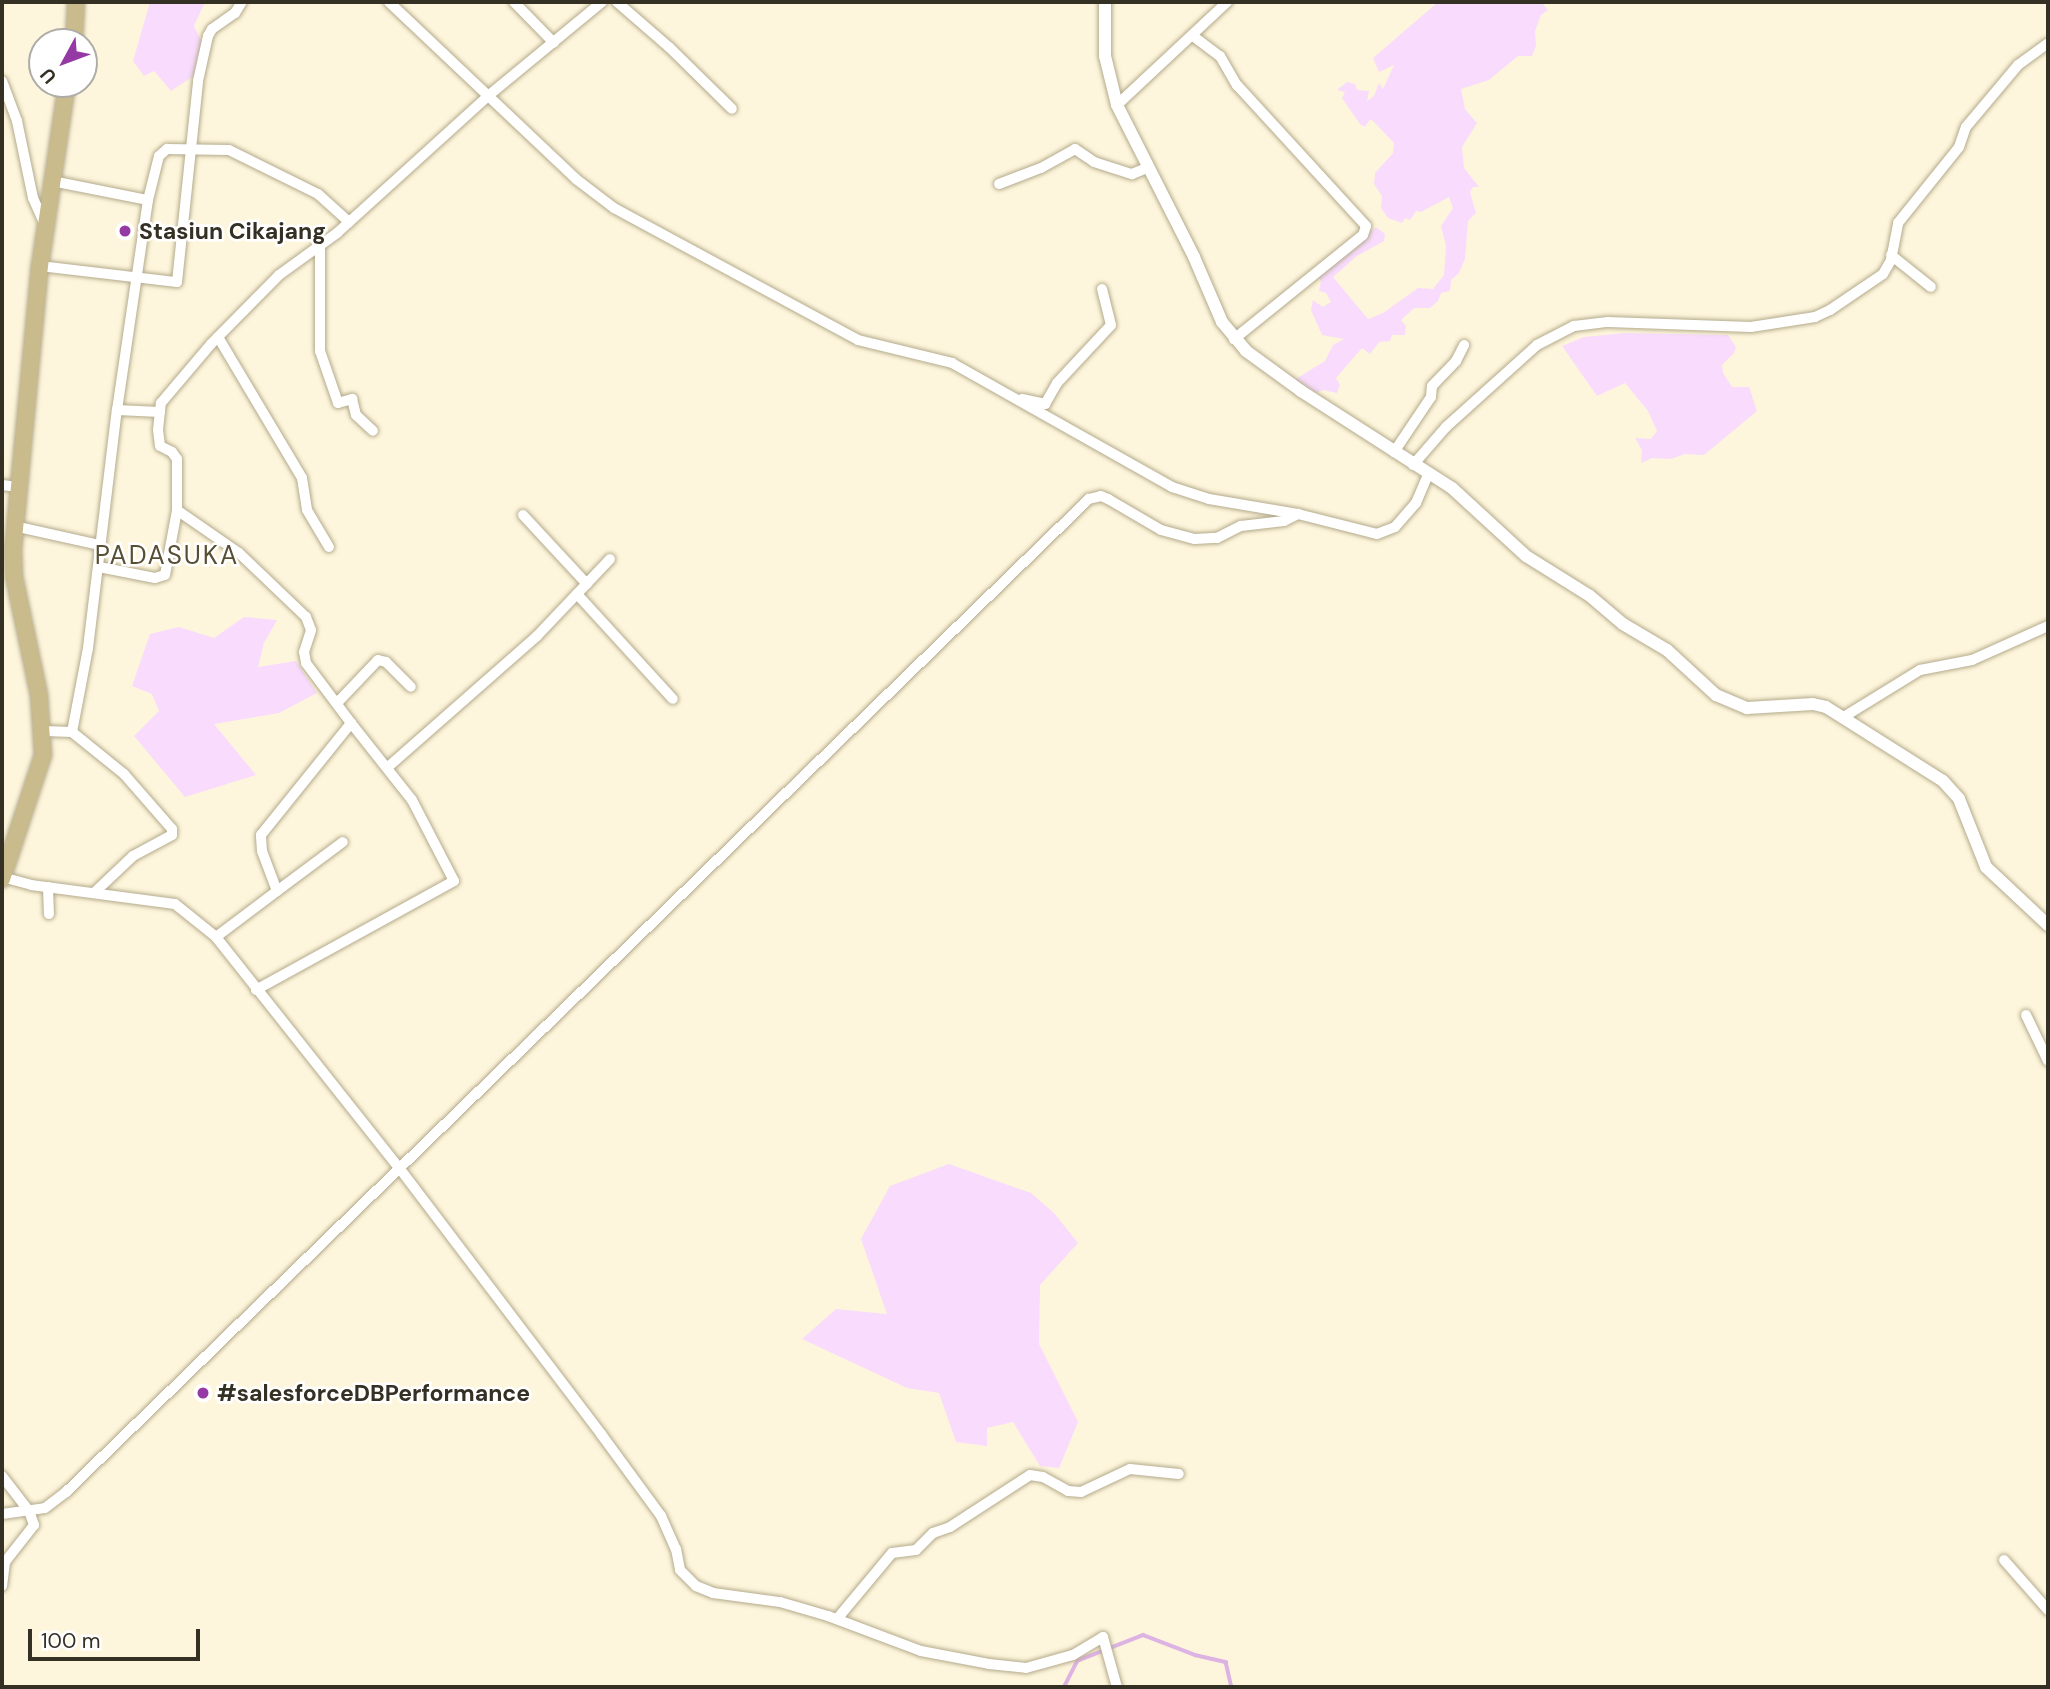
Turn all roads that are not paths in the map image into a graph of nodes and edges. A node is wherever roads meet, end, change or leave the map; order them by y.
1 (76, 2) edge
2 (242, 2) edge
3 (389, 2) edge
4 (514, 2) edge
5 (602, 2) edge
6 (617, 2) edge
7 (1105, 2) edge
8 (1222, 4) edge
9 (75, 28) edge
10 (1193, 36) junction
11 (554, 43) junction
12 (2048, 43) edge
13 (2, 81) edge
14 (488, 96) junction
15 (65, 98) edge
16 (1117, 105) junction
17 (733, 109) dead end
18 (193, 149) junction
19 (1147, 168) junction
20 (52, 181) junction
21 (999, 184) dead end
22 (148, 200) junction
23 (349, 222) junction
24 (46, 227) junction
25 (320, 245) junction
26 (1891, 255) junction
27 (40, 266) junction
28 (136, 278) junction
29 (1931, 287) dead end
30 (1102, 289) dead end
31 (218, 337) junction
32 (1234, 338) junction
33 (1464, 345) dead end
34 (1012, 397) junction
35 (117, 410) junction
36 (160, 412) junction
37 (373, 431) dead end
38 (1394, 452) junction
39 (1413, 464) junction
40 (1429, 473) junction
41 (10, 486) edge
42 (177, 510) junction
43 (1298, 514) junction
44 (523, 515) dead end
45 (14, 526) junction
46 (100, 545) junction
47 (329, 547) dead end
48 (610, 559) dead end
49 (99, 567) junction
50 (587, 584) junction
51 (577, 594) junction
52 (2048, 626) edge
53 (411, 687) dead end
54 (673, 699) dead end
55 (338, 702) junction
56 (1842, 718) junction
57 (351, 723) junction
58 (44, 731) junction
59 (72, 732) junction
60 (388, 767) junction
61 (343, 842) dead end
62 (2, 878) edge
63 (48, 887) junction
64 (96, 891) junction
65 (277, 891) junction
66 (49, 914) dead end
67 (2048, 925) edge
68 (216, 937) junction
69 (257, 990) junction
70 (2026, 1015) dead end
71 (2048, 1061) edge
72 (400, 1169) junction
73 (1179, 1474) dead end
74 (2, 1476) edge
75 (29, 1511) junction
76 (2, 1514) edge
77 (2004, 1560) dead end
78 (2, 1586) edge
79 (2048, 1610) edge
80 (837, 1619) junction
81 (1116, 1687) edge

1 - 9 main road
2 - 18 street
3 - 14 street
4 - 11 street
5 - 11 street
6 - 17 street
7 - 16 street
8 - 10 street
10 - 16 street
10 - 32 street
11 - 14 street
12 - 26 street
13 - 24 street
14 - 23 street
14 - 34 street
15 - 20 main road
16 - 19 street
18 - 22 street
18 - 23 street
18 - 28 street
19 - 21 street
19 - 32 street
20 - 22 street
20 - 24 main road
22 - 28 street
23 - 25 street
24 - 27 main road
25 - 31 street
25 - 37 street
26 - 29 street
26 - 39 street
27 - 28 street
27 - 41 main road
28 - 35 street
30 - 34 street
31 - 36 street
31 - 47 street
32 - 38 street
33 - 38 street
34 - 43 street
35 - 36 street
35 - 46 street
36 - 42 street
38 - 39 street
39 - 40 street
40 - 43 street
40 - 56 street
41 - 45 main road
42 - 49 street
42 - 55 street
43 - 72 street
44 - 50 street
45 - 46 street
45 - 58 main road
46 - 49 street
48 - 50 street
49 - 59 street
50 - 51 street
51 - 54 street
51 - 60 street
52 - 56 street
53 - 55 street
55 - 57 street
56 - 67 street
57 - 60 street
57 - 65 street
58 - 59 street
58 - 62 main road
59 - 64 street
60 - 69 street
61 - 65 street
62 - 63 street
63 - 64 street
63 - 66 street
64 - 68 street
65 - 68 street
68 - 69 street
69 - 72 street
70 - 71 street
72 - 75 street
72 - 80 street
73 - 80 street
74 - 75 street
75 - 76 street
75 - 78 street
77 - 79 street
80 - 81 street

